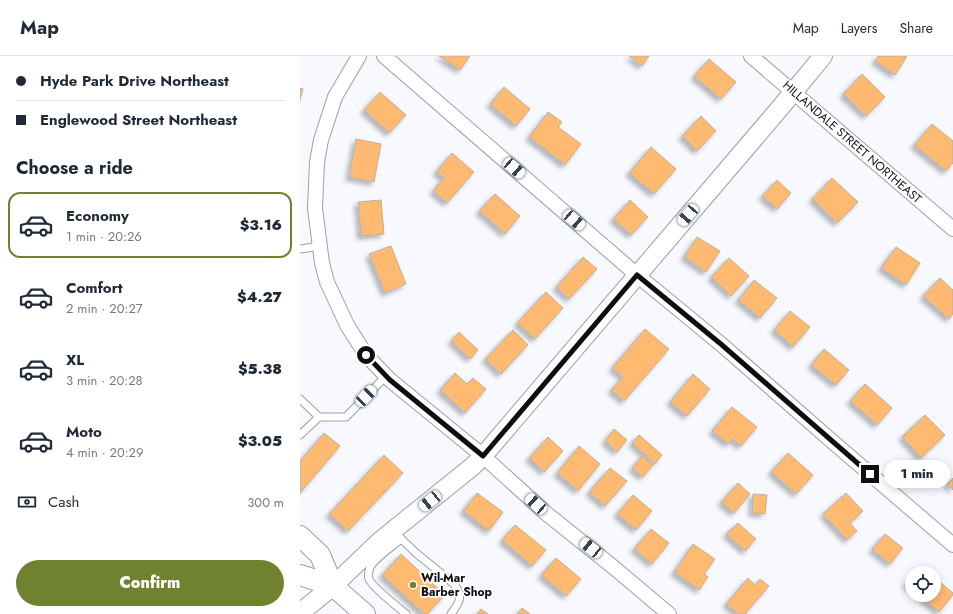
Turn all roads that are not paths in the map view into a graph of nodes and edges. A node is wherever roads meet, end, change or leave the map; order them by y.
1 (359, 56) edge
2 (384, 56) edge
3 (751, 56) edge
4 (823, 56) edge
5 (793, 92) junction
6 (953, 229) edge
7 (320, 246) junction
8 (300, 249) edge
9 (637, 275) junction
10 (386, 376) junction
11 (300, 399) edge
12 (303, 406) edge
13 (319, 417) junction
14 (300, 435) edge
15 (483, 456) junction
16 (397, 535) junction
17 (300, 536) edge
18 (953, 545) edge
19 (377, 552) junction
20 (300, 575) edge
21 (334, 586) junction
22 (300, 613) edge
23 (365, 614) edge
24 (406, 614) edge
25 (451, 614) edge
26 (669, 614) edge

1 - 7 street
2 - 9 street
3 - 5 street, HILLANDALE STREET NORTHEAST
4 - 5 street
5 - 6 street, HILLANDALE STREET NORTHEAST
5 - 9 street
7 - 8 lane
7 - 10 street
9 - 15 street
9 - 18 street
10 - 13 lane
10 - 15 street
11 - 12 lane
12 - 13 lane
13 - 14 lane
15 - 16 street
15 - 26 street
16 - 19 street
16 - 25 lane
17 - 21 main road
19 - 21 street
19 - 24 lane
20 - 21 main road
21 - 22 street
21 - 23 main road

